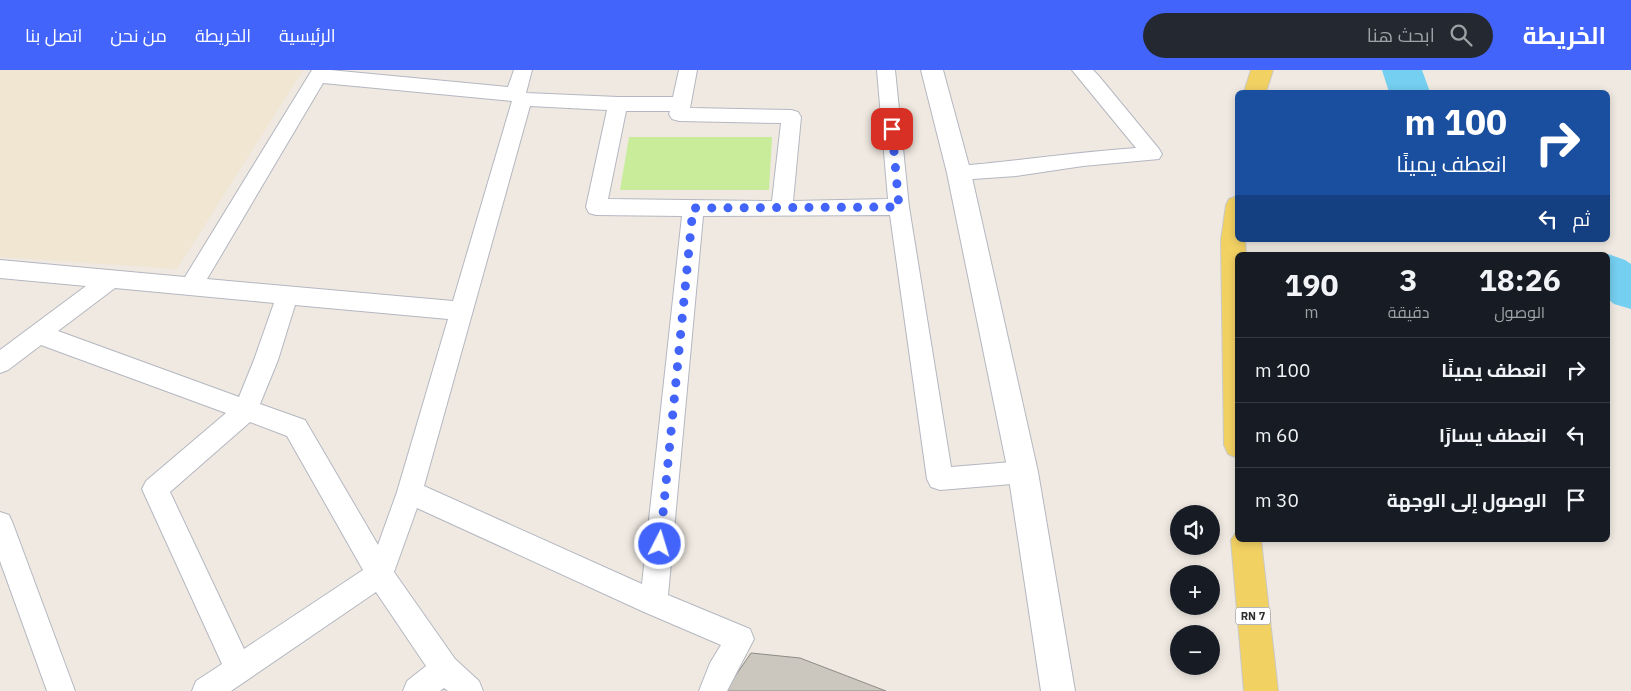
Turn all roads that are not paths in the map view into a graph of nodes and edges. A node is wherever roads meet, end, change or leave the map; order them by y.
1 (523, 70) edge
2 (688, 70) edge
3 (886, 70) edge
4 (932, 70) edge
5 (1081, 70) edge
6 (1262, 70) edge
7 (319, 73) edge
8 (1256, 90) edge
9 (519, 97) junction
10 (618, 104) junction
11 (681, 104) junction
12 (959, 173) junction
13 (899, 207) junction
14 (693, 208) junction
15 (782, 208) junction
16 (1235, 226) edge
17 (0, 268) edge
18 (111, 279) junction
19 (191, 286) junction
20 (287, 296) junction
21 (461, 312) junction
22 (1235, 322) edge
23 (39, 334) junction
24 (0, 363) edge
25 (246, 410) junction
26 (1023, 472) junction
27 (410, 492) junction
28 (0, 524) edge
29 (1246, 542) edge
30 (380, 574) junction
31 (654, 603) junction
32 (239, 669) junction
33 (445, 669) junction
34 (61, 691) edge
35 (206, 691) edge
36 (417, 691) edge
37 (468, 691) edge
38 (713, 691) edge
39 (1058, 691) edge
40 (1261, 691) edge

1 - 9 street
2 - 11 street
3 - 13 street
4 - 12 main road
5 - 12 street
6 - 8 main road
7 - 9 street
7 - 19 street
9 - 10 street
9 - 21 street
10 - 11 street
10 - 14 street
11 - 15 street
12 - 26 main road
13 - 15 street
13 - 26 street
14 - 15 street
14 - 31 street
16 - 22 main road
17 - 18 street
18 - 19 street
18 - 23 street
19 - 20 street
20 - 21 street
20 - 25 street
21 - 27 street
23 - 24 street
23 - 25 street
25 - 30 street
25 - 32 street
26 - 39 main road
27 - 30 street
27 - 31 street
28 - 34 street
29 - 40 main road, RN 7
30 - 32 street
30 - 33 street
31 - 38 street
32 - 35 street
33 - 36 street
33 - 37 street

